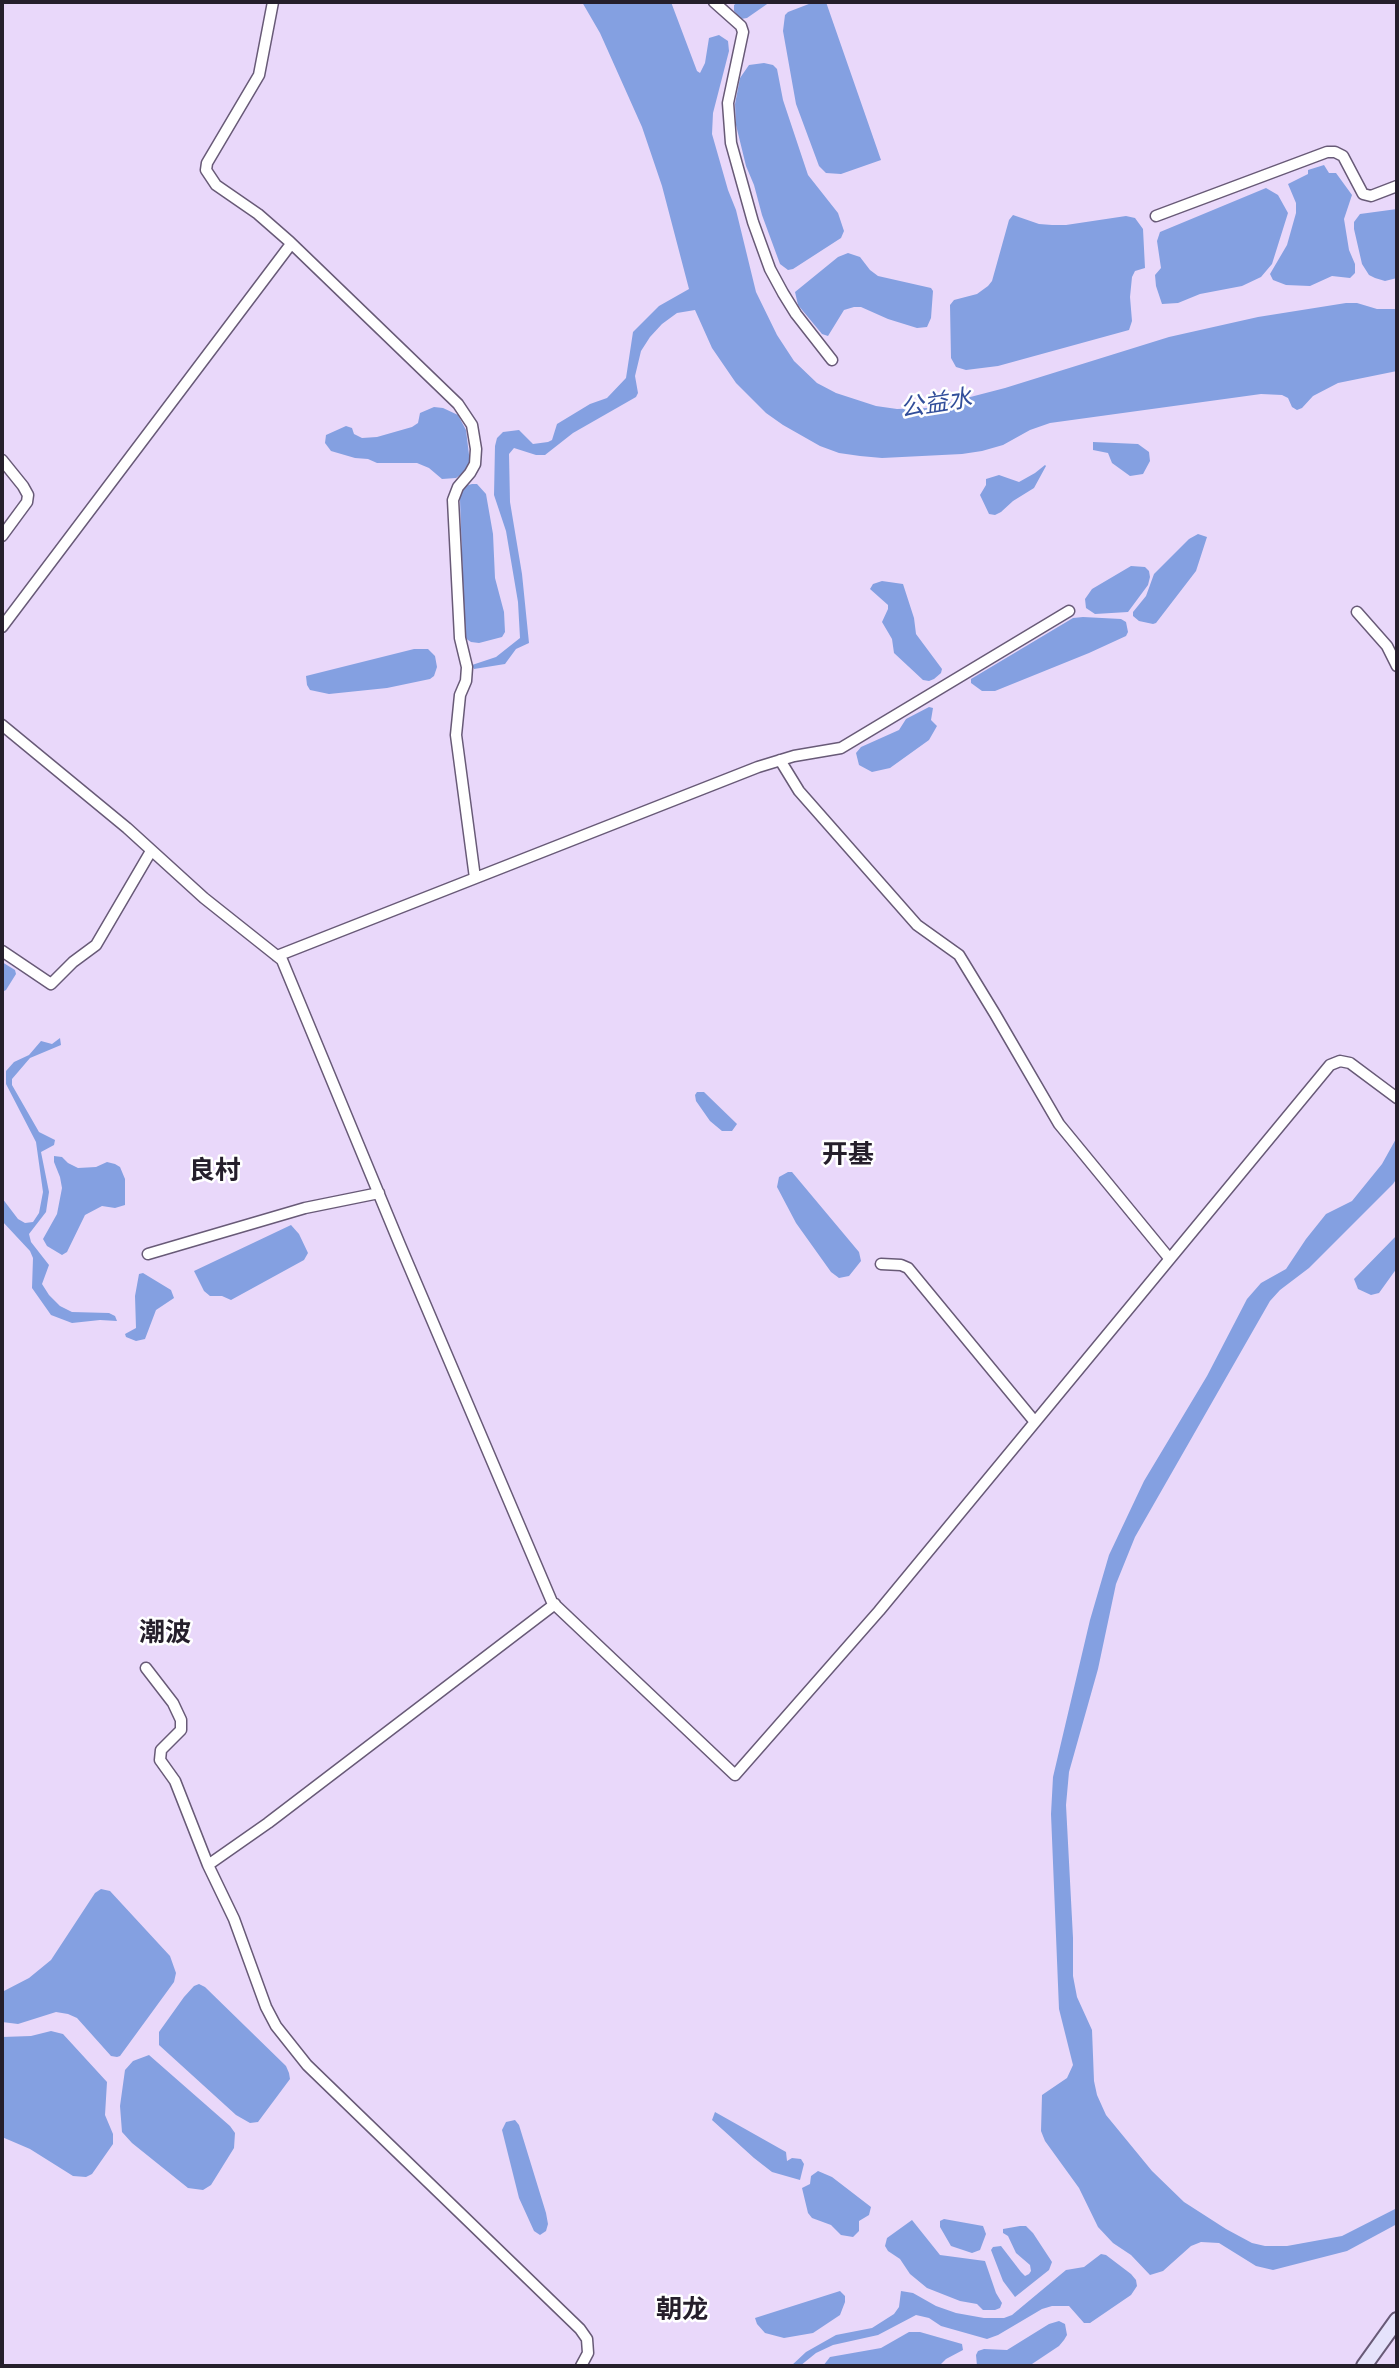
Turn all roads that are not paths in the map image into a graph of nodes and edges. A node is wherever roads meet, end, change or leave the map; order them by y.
1 (273, 2) edge
2 (714, 2) edge
3 (1397, 187) edge
4 (1156, 216) dead end
5 (291, 244) junction
6 (832, 360) dead end
7 (2, 460) edge
8 (2, 536) edge
9 (1069, 611) dead end
10 (1357, 612) dead end
11 (2, 627) edge
12 (1397, 666) edge
13 (2, 725) edge
14 (780, 760) junction
15 (151, 851) junction
16 (475, 878) junction
17 (2, 951) edge
18 (277, 956) junction
19 (1397, 1098) edge
20 (379, 1193) junction
21 (148, 1254) dead end
22 (1169, 1258) junction
23 (881, 1264) dead end
24 (1035, 1422) junction
25 (555, 1604) junction
26 (146, 1668) dead end
27 (208, 1865) junction
28 (1397, 2320) edge
29 (581, 2366) edge
30 (1364, 2366) edge

1 - 5 street
2 - 6 street
3 - 4 street
5 - 11 street
5 - 16 street
7 - 8 street
9 - 14 street
10 - 12 street
13 - 15 street
14 - 16 street
14 - 22 street
15 - 17 street
15 - 18 street
16 - 18 street
18 - 20 street
19 - 22 street
20 - 21 street
20 - 25 street
22 - 24 street
23 - 24 street
24 - 25 street
25 - 27 street
26 - 27 street
27 - 29 street
28 - 30 street

